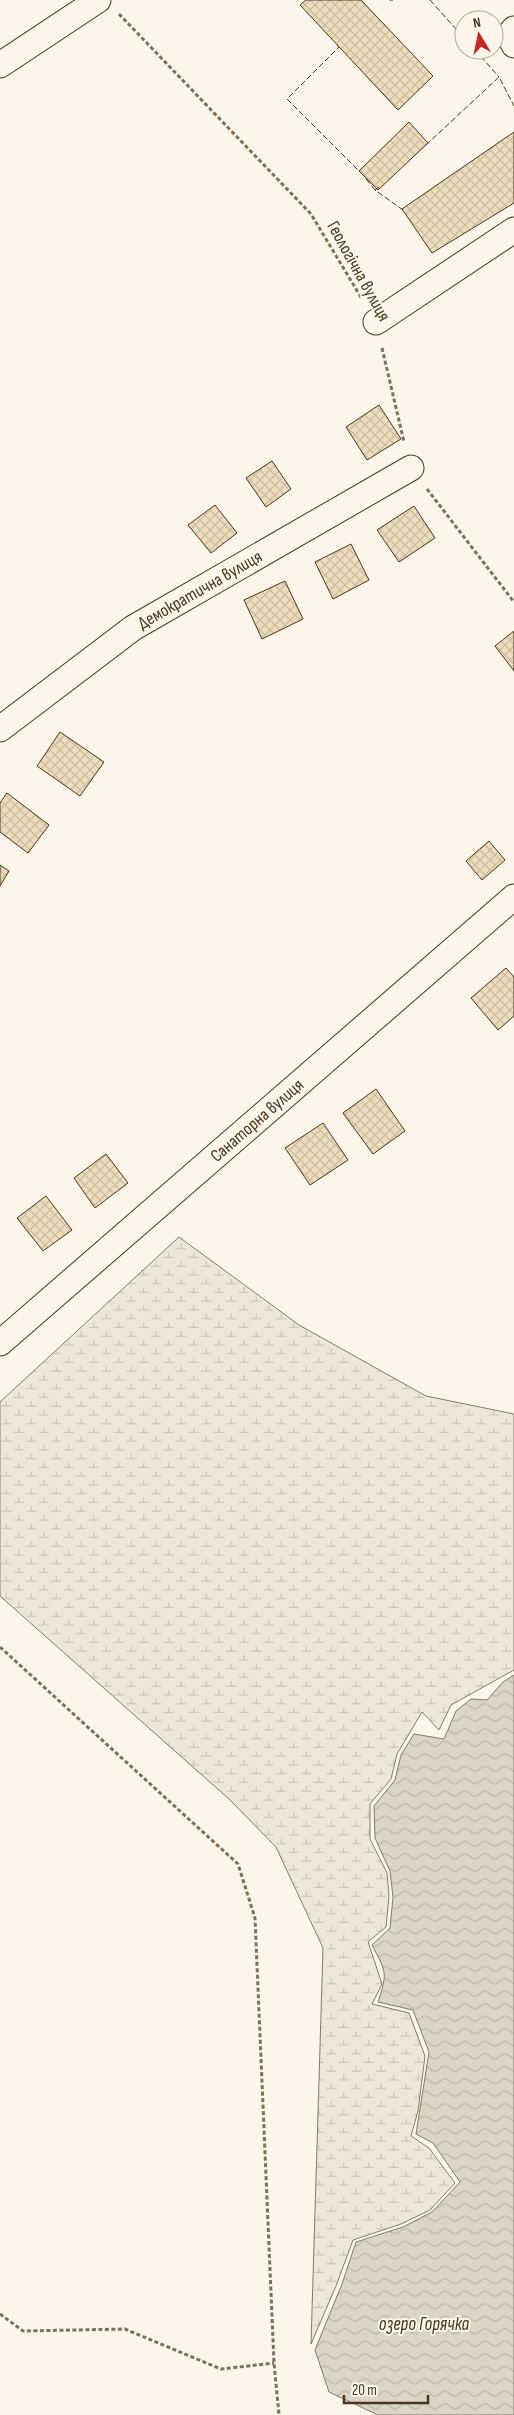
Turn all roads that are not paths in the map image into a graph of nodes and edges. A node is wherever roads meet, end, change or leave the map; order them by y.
1 (105, 4) edge
2 (514, 29) edge
3 (514, 45) edge
4 (0, 65) edge
5 (514, 230) edge
6 (376, 322) road end
7 (411, 468) road end
8 (0, 729) edge
9 (514, 897) edge
10 (0, 1343) edge

1 - 4 street
2 - 3 street
5 - 6 street
7 - 8 street, Демократична вулиця
9 - 10 street, Санаторна вулиця

